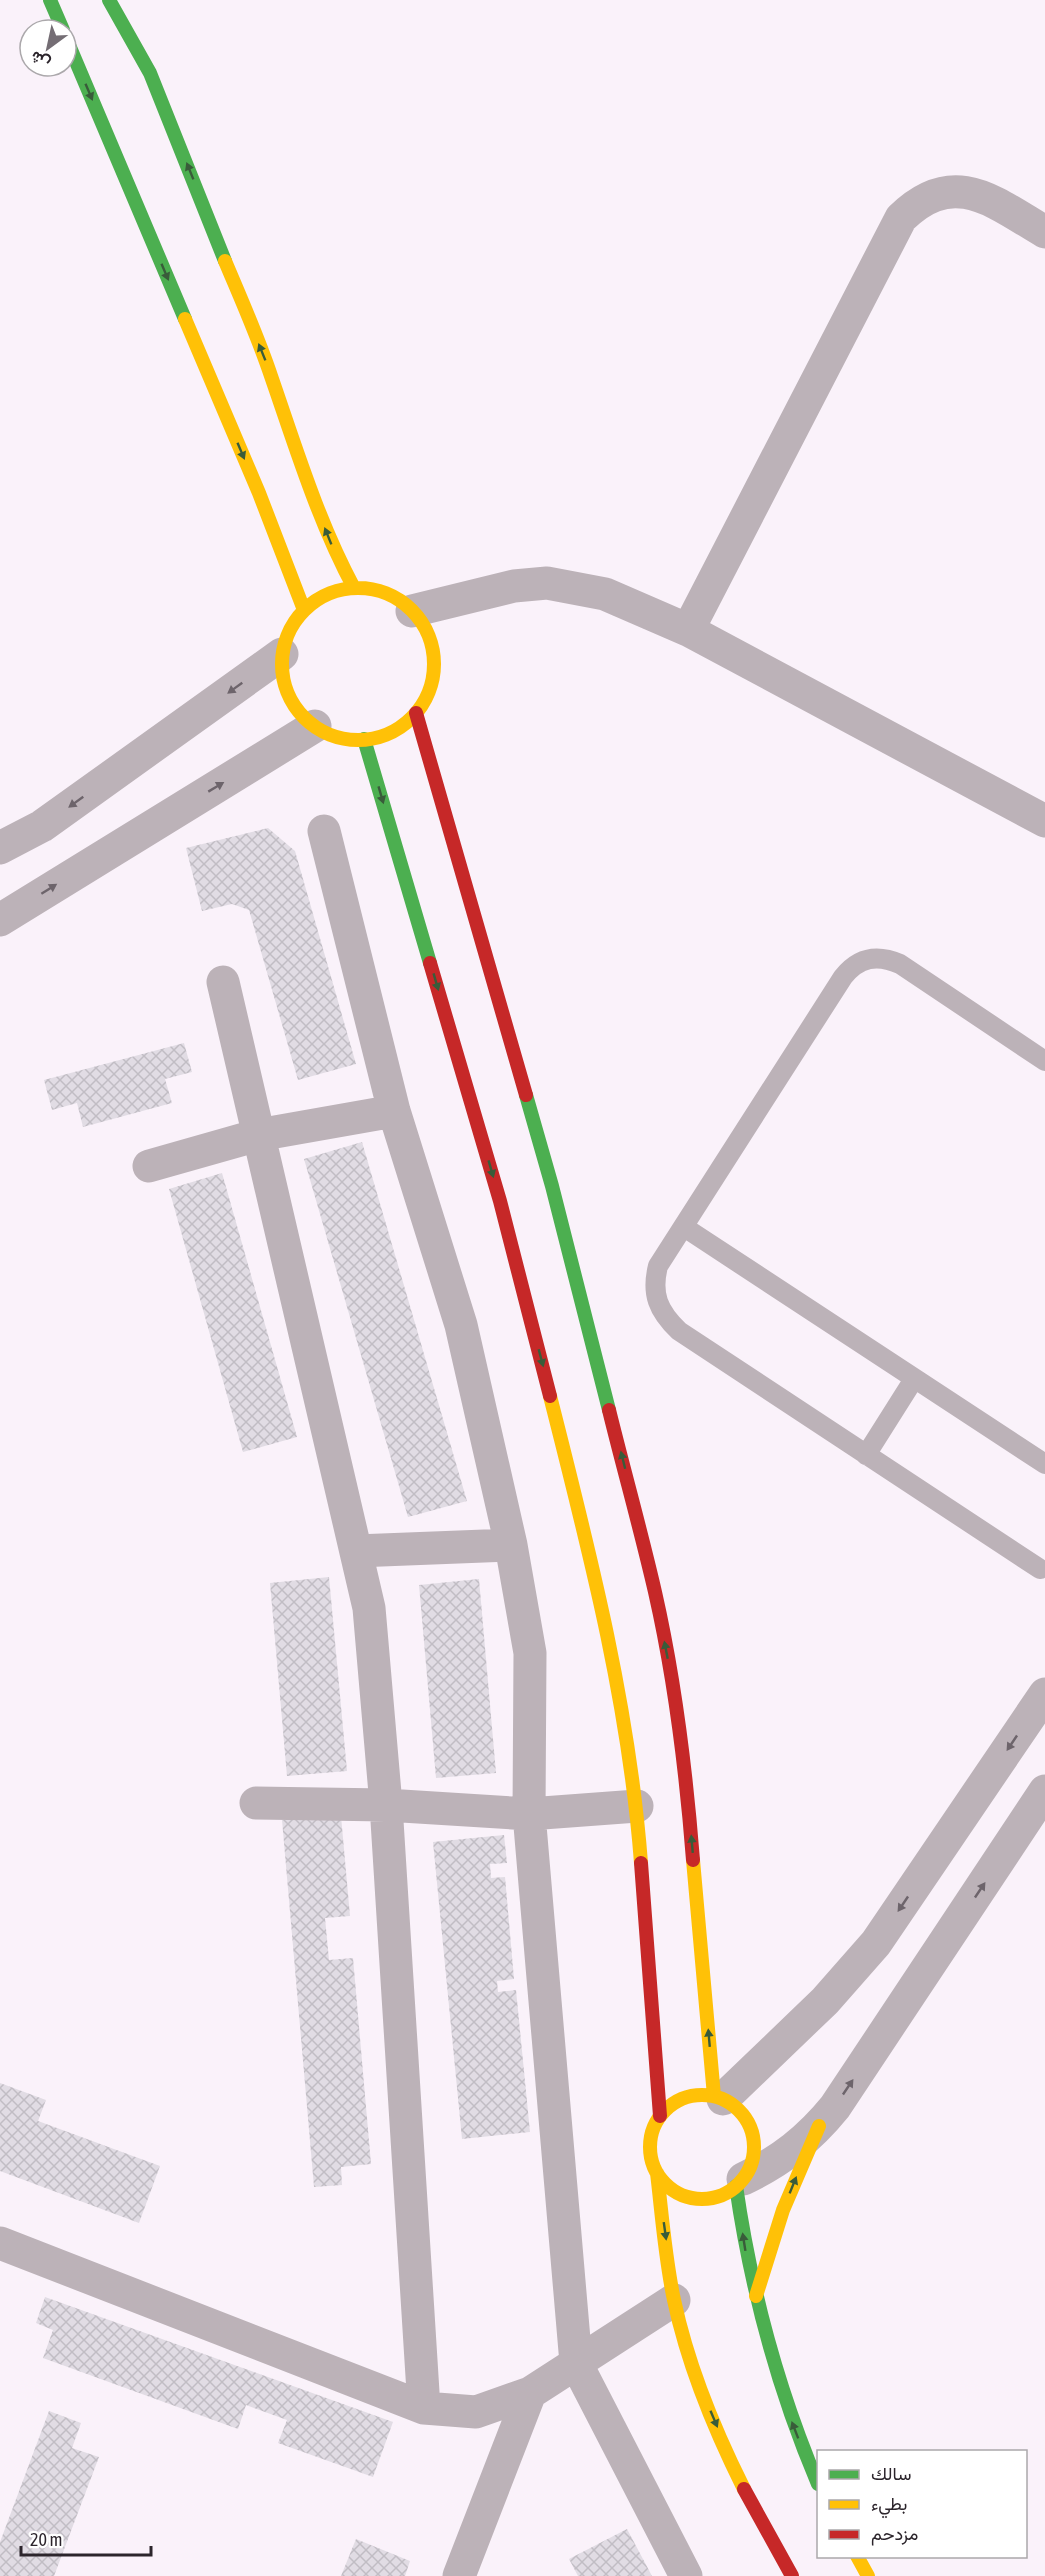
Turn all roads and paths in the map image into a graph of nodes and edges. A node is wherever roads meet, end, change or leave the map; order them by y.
1 (50, 0) edge
2 (110, 0) edge
3 (58, 18) edge
4 (78, 66) edge
5 (1045, 232) edge
6 (354, 588) junction
7 (304, 610) junction
8 (412, 611) junction
9 (688, 630) junction
10 (282, 654) junction
11 (416, 713) junction
12 (315, 726) junction
13 (364, 739) junction
14 (1045, 821) edge
15 (324, 831) dead end
16 (0, 848) edge
17 (0, 920) edge
18 (223, 982) dead end
19 (1045, 1061) edge
20 (394, 1111) junction
21 (258, 1135) junction
22 (149, 1166) dead end
23 (684, 1227) junction
24 (914, 1379) junction
25 (866, 1455) junction
26 (1045, 1464) edge
27 (511, 1545) junction
28 (356, 1551) junction
29 (1040, 1569) dead end
30 (1045, 1694) edge
31 (1045, 1791) edge
32 (256, 1803) dead end
33 (386, 1806) junction
34 (637, 1806) junction
35 (529, 1814) junction
36 (718, 2098) junction
37 (660, 2116) junction
38 (819, 2126) junction
39 (657, 2173) junction
40 (740, 2182) junction
41 (0, 2242) edge
42 (674, 2300) junction
43 (754, 2300) junction
44 (576, 2362) junction
45 (530, 2393) junction
46 (424, 2408) junction
47 (817, 2479) edge
48 (858, 2558) edge
49 (459, 2576) edge
50 (686, 2576) edge
51 (792, 2576) edge
52 (868, 2576) edge

1 - 3 main road
6 -> 2 main road
4 -> 7 main road
5 - 9 street
6 - 7 main road
6 - 8 main road
7 - 10 main road
8 - 9 street
8 - 11 main road
9 - 14 street
10 - 12 main road
10 -> 16 street
11 - 13 main road
36 -> 11 main road
12 - 13 main road
17 -> 12 street
13 -> 34 main road
15 - 20 street
18 - 21 street
19 - 23 lane
20 - 21 street
20 - 27 street
21 - 22 street
21 - 28 street
23 - 24 lane
23 - 25 lane
24 - 25 lane
24 - 26 lane
25 - 29 lane
27 - 28 street
27 - 35 street
28 - 33 street
30 -> 36 street
38 -> 31 street
32 - 33 street
33 - 35 street
33 - 46 street
34 - 35 street
34 - 37 main road
35 - 44 street
36 - 37 main road
36 - 40 main road
37 - 39 main road
38 - 40 street
43 -> 38 main road
39 - 40 main road
39 -> 42 main road
43 -> 40 main road
41 - 46 street
42 - 44 street
42 -> 51 main road
47 -> 43 main road
44 - 45 street
44 - 50 street
45 - 46 street
45 - 49 street
48 - 52 main road

